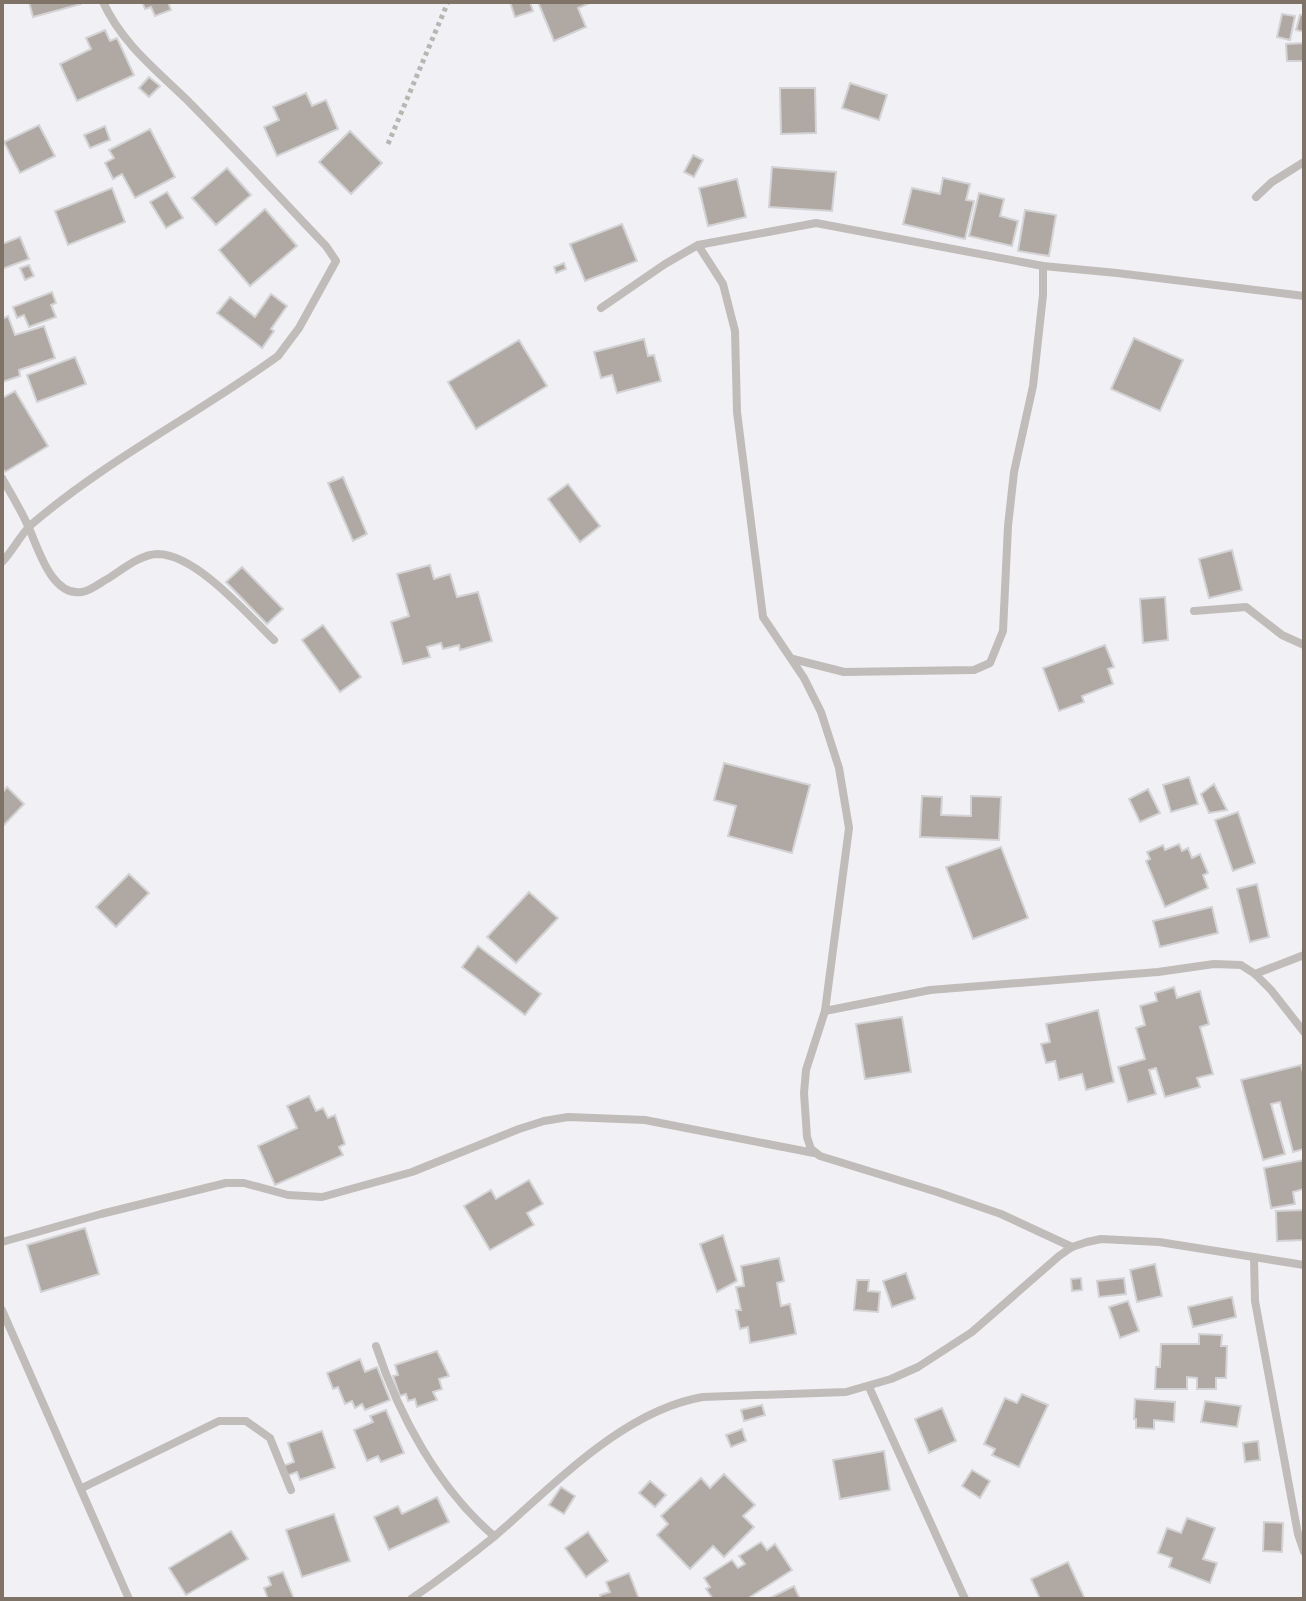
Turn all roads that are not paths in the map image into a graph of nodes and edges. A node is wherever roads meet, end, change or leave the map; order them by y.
1 (103, 2) edge
2 (1304, 162) edge
3 (1256, 197) dead end
4 (698, 245) junction
5 (1043, 266) junction
6 (1304, 296) edge
7 (601, 308) dead end
8 (2, 478) edge
9 (28, 527) junction
10 (2, 562) edge
11 (1194, 611) dead end
12 (274, 640) dead end
13 (1304, 645) edge
14 (792, 659) junction
15 (1304, 955) edge
16 (1255, 974) junction
17 (825, 1011) junction
18 (1304, 1032) edge
19 (815, 1153) junction
20 (2, 1242) edge
21 (1072, 1247) junction
22 (1254, 1258) junction
23 (1304, 1265) edge
24 (2, 1310) edge
25 (376, 1346) dead end
26 (869, 1387) junction
27 (82, 1488) junction
28 (291, 1490) dead end
29 (494, 1536) junction
30 (1304, 1552) edge
31 (129, 1599) edge
32 (411, 1599) edge
33 (965, 1599) edge

1 - 9 street
2 - 3 street
4 - 5 street
4 - 7 street
4 - 14 street
5 - 6 street
5 - 14 street
8 - 9 street
9 - 10 street
9 - 12 street
11 - 13 street
14 - 17 street
15 - 16 street
16 - 17 street
16 - 18 street
17 - 19 street
19 - 20 street
19 - 21 street
21 - 22 street
21 - 26 street
22 - 23 street
22 - 30 street
24 - 27 street
25 - 29 street
26 - 29 street
26 - 33 street
27 - 28 street
27 - 31 street
29 - 32 street

